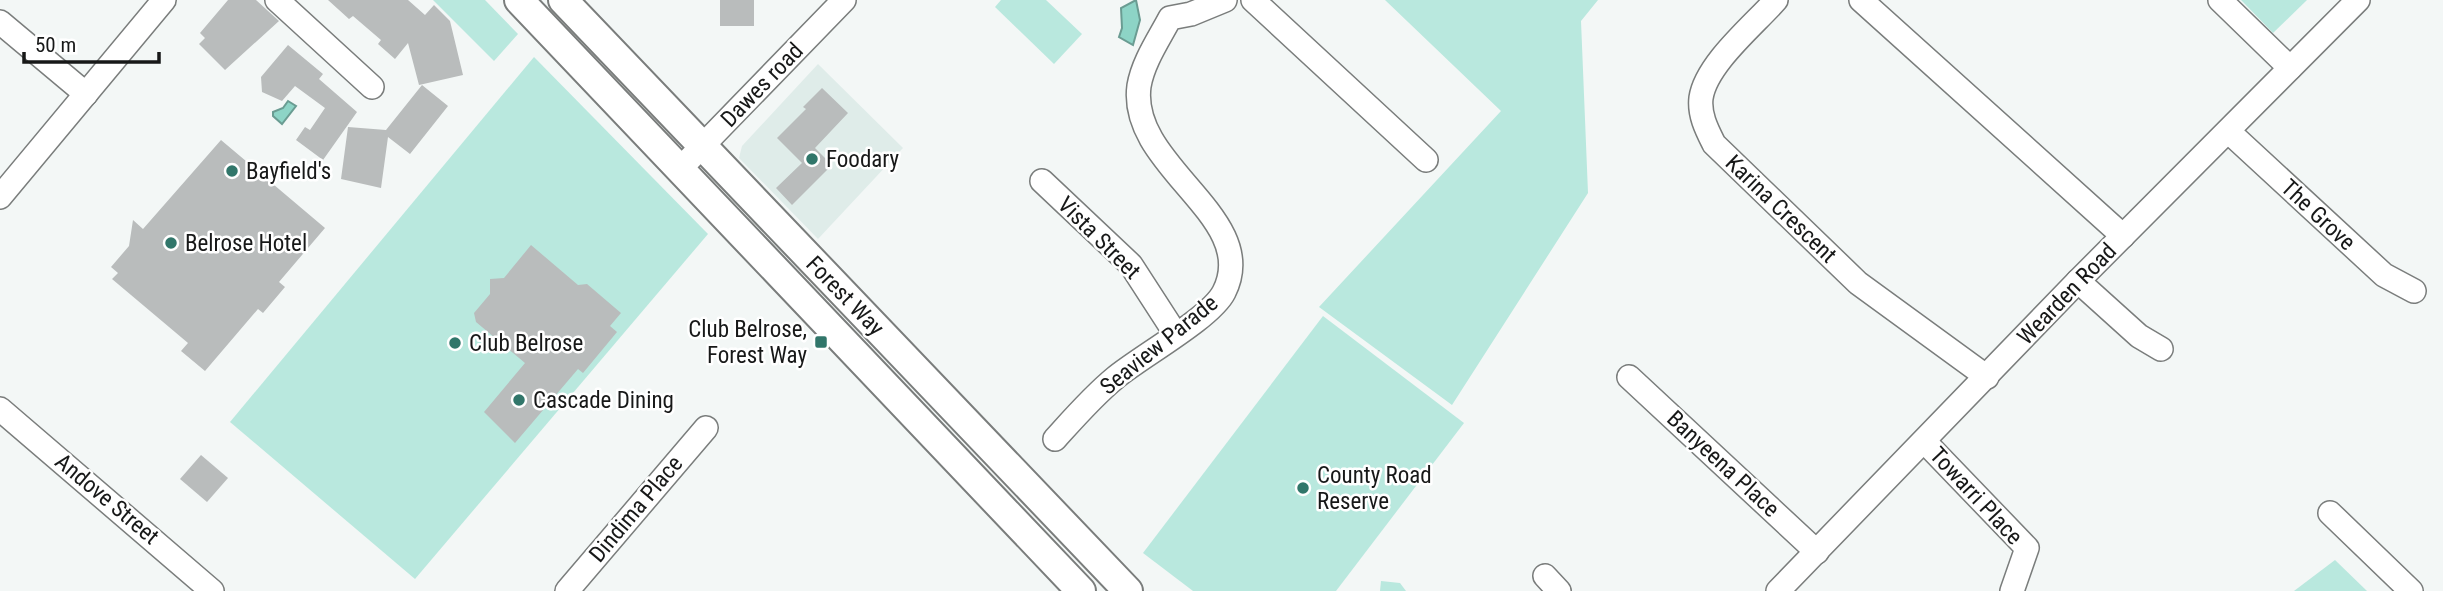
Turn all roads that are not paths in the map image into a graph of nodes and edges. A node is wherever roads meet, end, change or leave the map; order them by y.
1 (164, 0) edge
2 (277, 0) edge
3 (519, 0) edge
4 (563, 0) edge
5 (844, 0) edge
6 (1225, 0) edge
7 (1253, 0) edge
8 (1776, 0) edge
9 (1861, 0) edge
10 (2220, 0) edge
11 (2358, 0) edge
12 (1163, 9) edge
13 (0, 22) edge
14 (2290, 68) junction
15 (372, 87) dead end
16 (86, 94) junction
17 (2228, 131) junction
18 (703, 146) junction
19 (1426, 160) dead end
20 (679, 170) junction
21 (1042, 181) dead end
22 (0, 197) edge
23 (2123, 236) junction
24 (2078, 281) junction
25 (2414, 291) dead end
26 (1175, 333) junction
27 (2161, 349) dead end
28 (1629, 377) dead end
29 (1987, 377) junction
30 (0, 409) edge
31 (706, 428) dead end
32 (1055, 439) dead end
33 (1925, 442) junction
34 (2330, 513) dead end
35 (1817, 551) junction
36 (212, 591) edge
37 (567, 591) edge
38 (1081, 591) edge
39 (1128, 591) edge
40 (1778, 591) edge
41 (2012, 591) edge
42 (2411, 591) edge

1 - 16 street
2 - 15 street
3 - 20 main road, Forest Way
4 - 18 main road, Forest Way
5 - 18 street, Dawes road
6 - 12 street, Seaview Parade
7 - 19 street
8 - 29 street, Karina Crescent
9 - 23 street
10 - 14 street
11 - 14 street, Wearden Road
12 - 26 street, Seaview Parade
13 - 16 street
14 - 17 street, Wearden Road
16 - 22 street
17 - 23 street, Wearden Road
17 - 25 street, The Grove
18 - 20 street, Dawes road
18 - 39 main road, Forest Way
20 - 38 main road, Forest Way
21 - 26 street, Vista Street
23 - 24 street, Wearden Road
24 - 27 street
24 - 29 street, Wearden Road
26 - 32 street, Seaview Parade
28 - 35 street, Banyeena Place
29 - 33 street, Wearden Road
30 - 36 street, Andove Street
31 - 37 street, Dindima Place
33 - 35 street, Wearden Road
33 - 41 street, Towarri Place
34 - 42 street
35 - 40 street, Wearden Road

